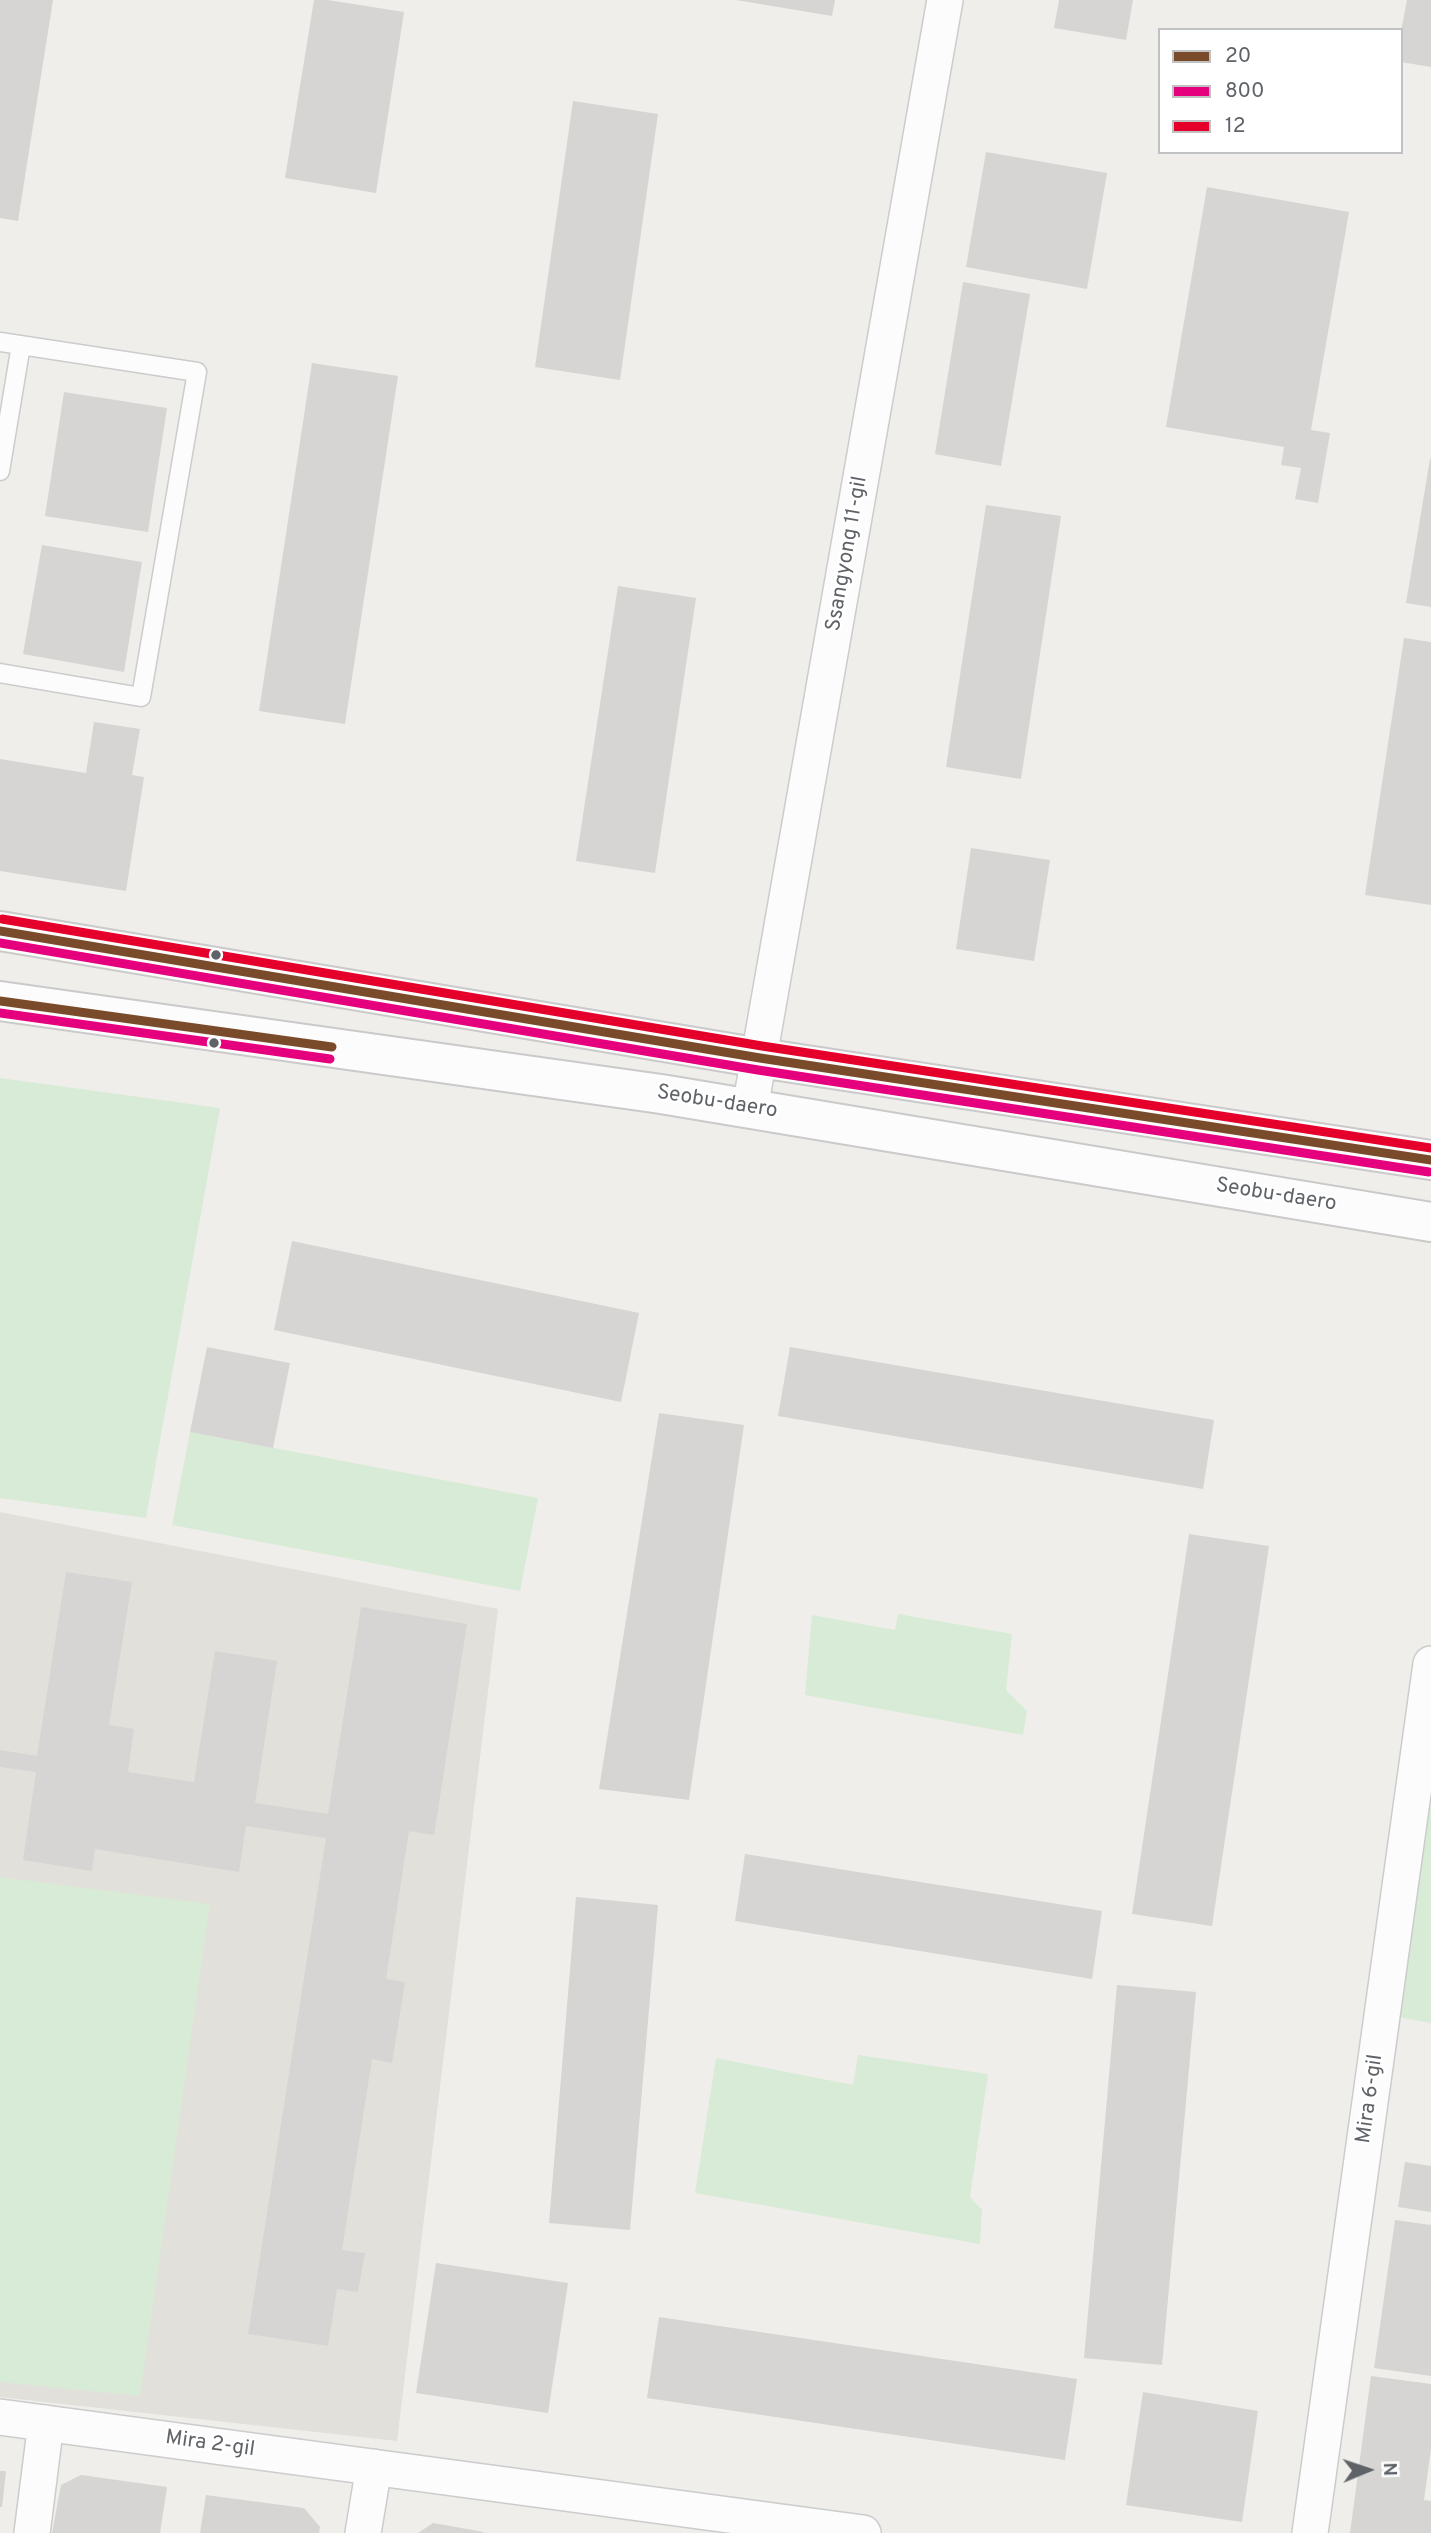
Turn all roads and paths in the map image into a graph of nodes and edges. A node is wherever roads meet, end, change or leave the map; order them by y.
1 (945, 0) edge
2 (0, 342) edge
3 (21, 345) junction
4 (0, 471) edge
5 (0, 673) edge
6 (0, 932) edge
7 (0, 1000) edge
8 (760, 1058) junction
9 (750, 1108) junction
10 (1431, 1160) edge
11 (1431, 1222) edge
12 (1431, 1664) edge
13 (0, 2417) edge
14 (46, 2423) junction
15 (374, 2467) junction
16 (670, 2520) edge
17 (32, 2533) edge
18 (363, 2533) edge
19 (863, 2533) edge
20 (1310, 2533) edge

1 - 8 street, Ssangyong 11-gil
2 - 3 lane
3 - 4 lane
3 - 5 lane
6 - 8 main road
7 - 9 main road, Seobu-daero
8 - 9 street, Ssangyong 11-gil
8 - 10 main road
9 - 11 main road, Seobu-daero
12 - 20 street, Mira 6-gil
13 - 14 street, Mira 2-gil
14 - 15 street, Mira 2-gil
14 - 17 street
15 - 16 street, Mira 2-gil
15 - 18 street
16 - 19 street, Mira 2-gil

